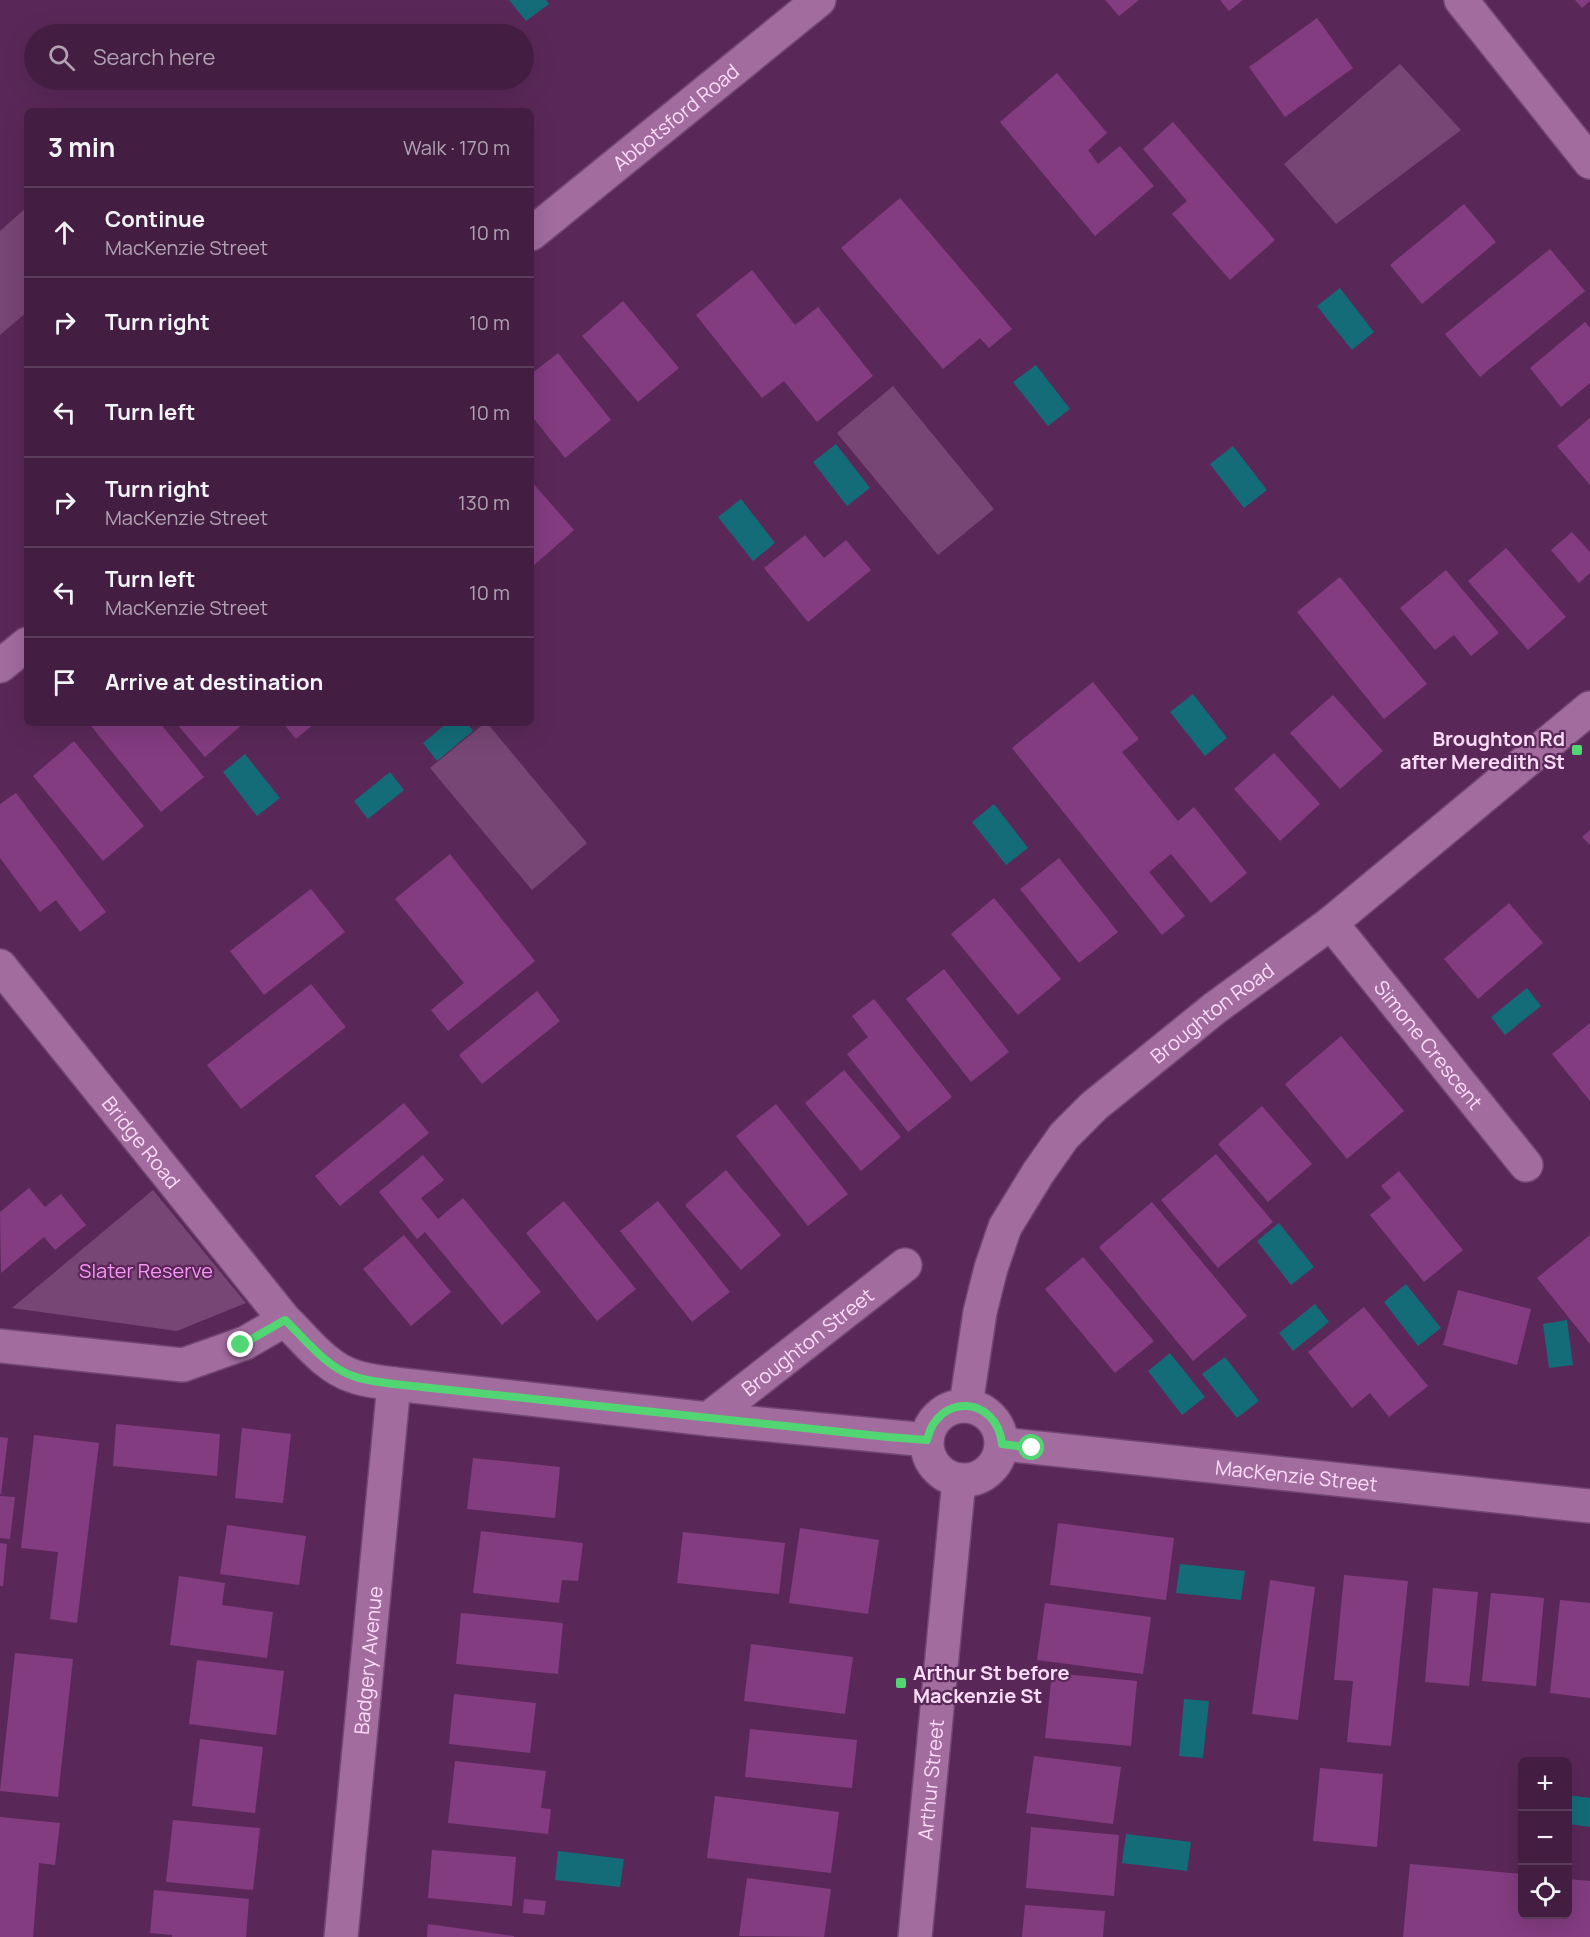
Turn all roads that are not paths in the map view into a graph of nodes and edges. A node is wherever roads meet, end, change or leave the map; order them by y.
1 (819, 0) edge
2 (1461, 0) edge
3 (1590, 162) edge
4 (534, 232) edge
5 (24, 646) edge
6 (0, 666) edge
7 (1590, 708) edge
8 (1331, 923) junction
9 (0, 966) edge
10 (1526, 1166) dead end
11 (905, 1264) dead end
12 (285, 1320) junction
13 (0, 1346) edge
14 (394, 1384) junction
15 (966, 1406) junction
16 (708, 1419) junction
17 (927, 1440) junction
18 (1002, 1444) junction
19 (959, 1480) junction
20 (1590, 1506) edge
21 (341, 1937) edge
22 (915, 1937) edge

1 - 4 street, Abbotsford Road
2 - 3 street
5 - 6 street
7 - 8 street, Broughton Road
8 - 10 street, Simone Crescent
8 - 15 street, Broughton Road
9 - 12 street, Bridge Road
11 - 16 street, Broughton Street
12 - 13 street
12 - 14 street
14 - 16 street
14 - 21 street, Badgery Avenue
15 - 17 street
15 - 18 street
16 - 17 street
17 - 19 street
18 - 19 street
18 - 20 street, MacKenzie Street
19 - 22 street, Arthur Street

